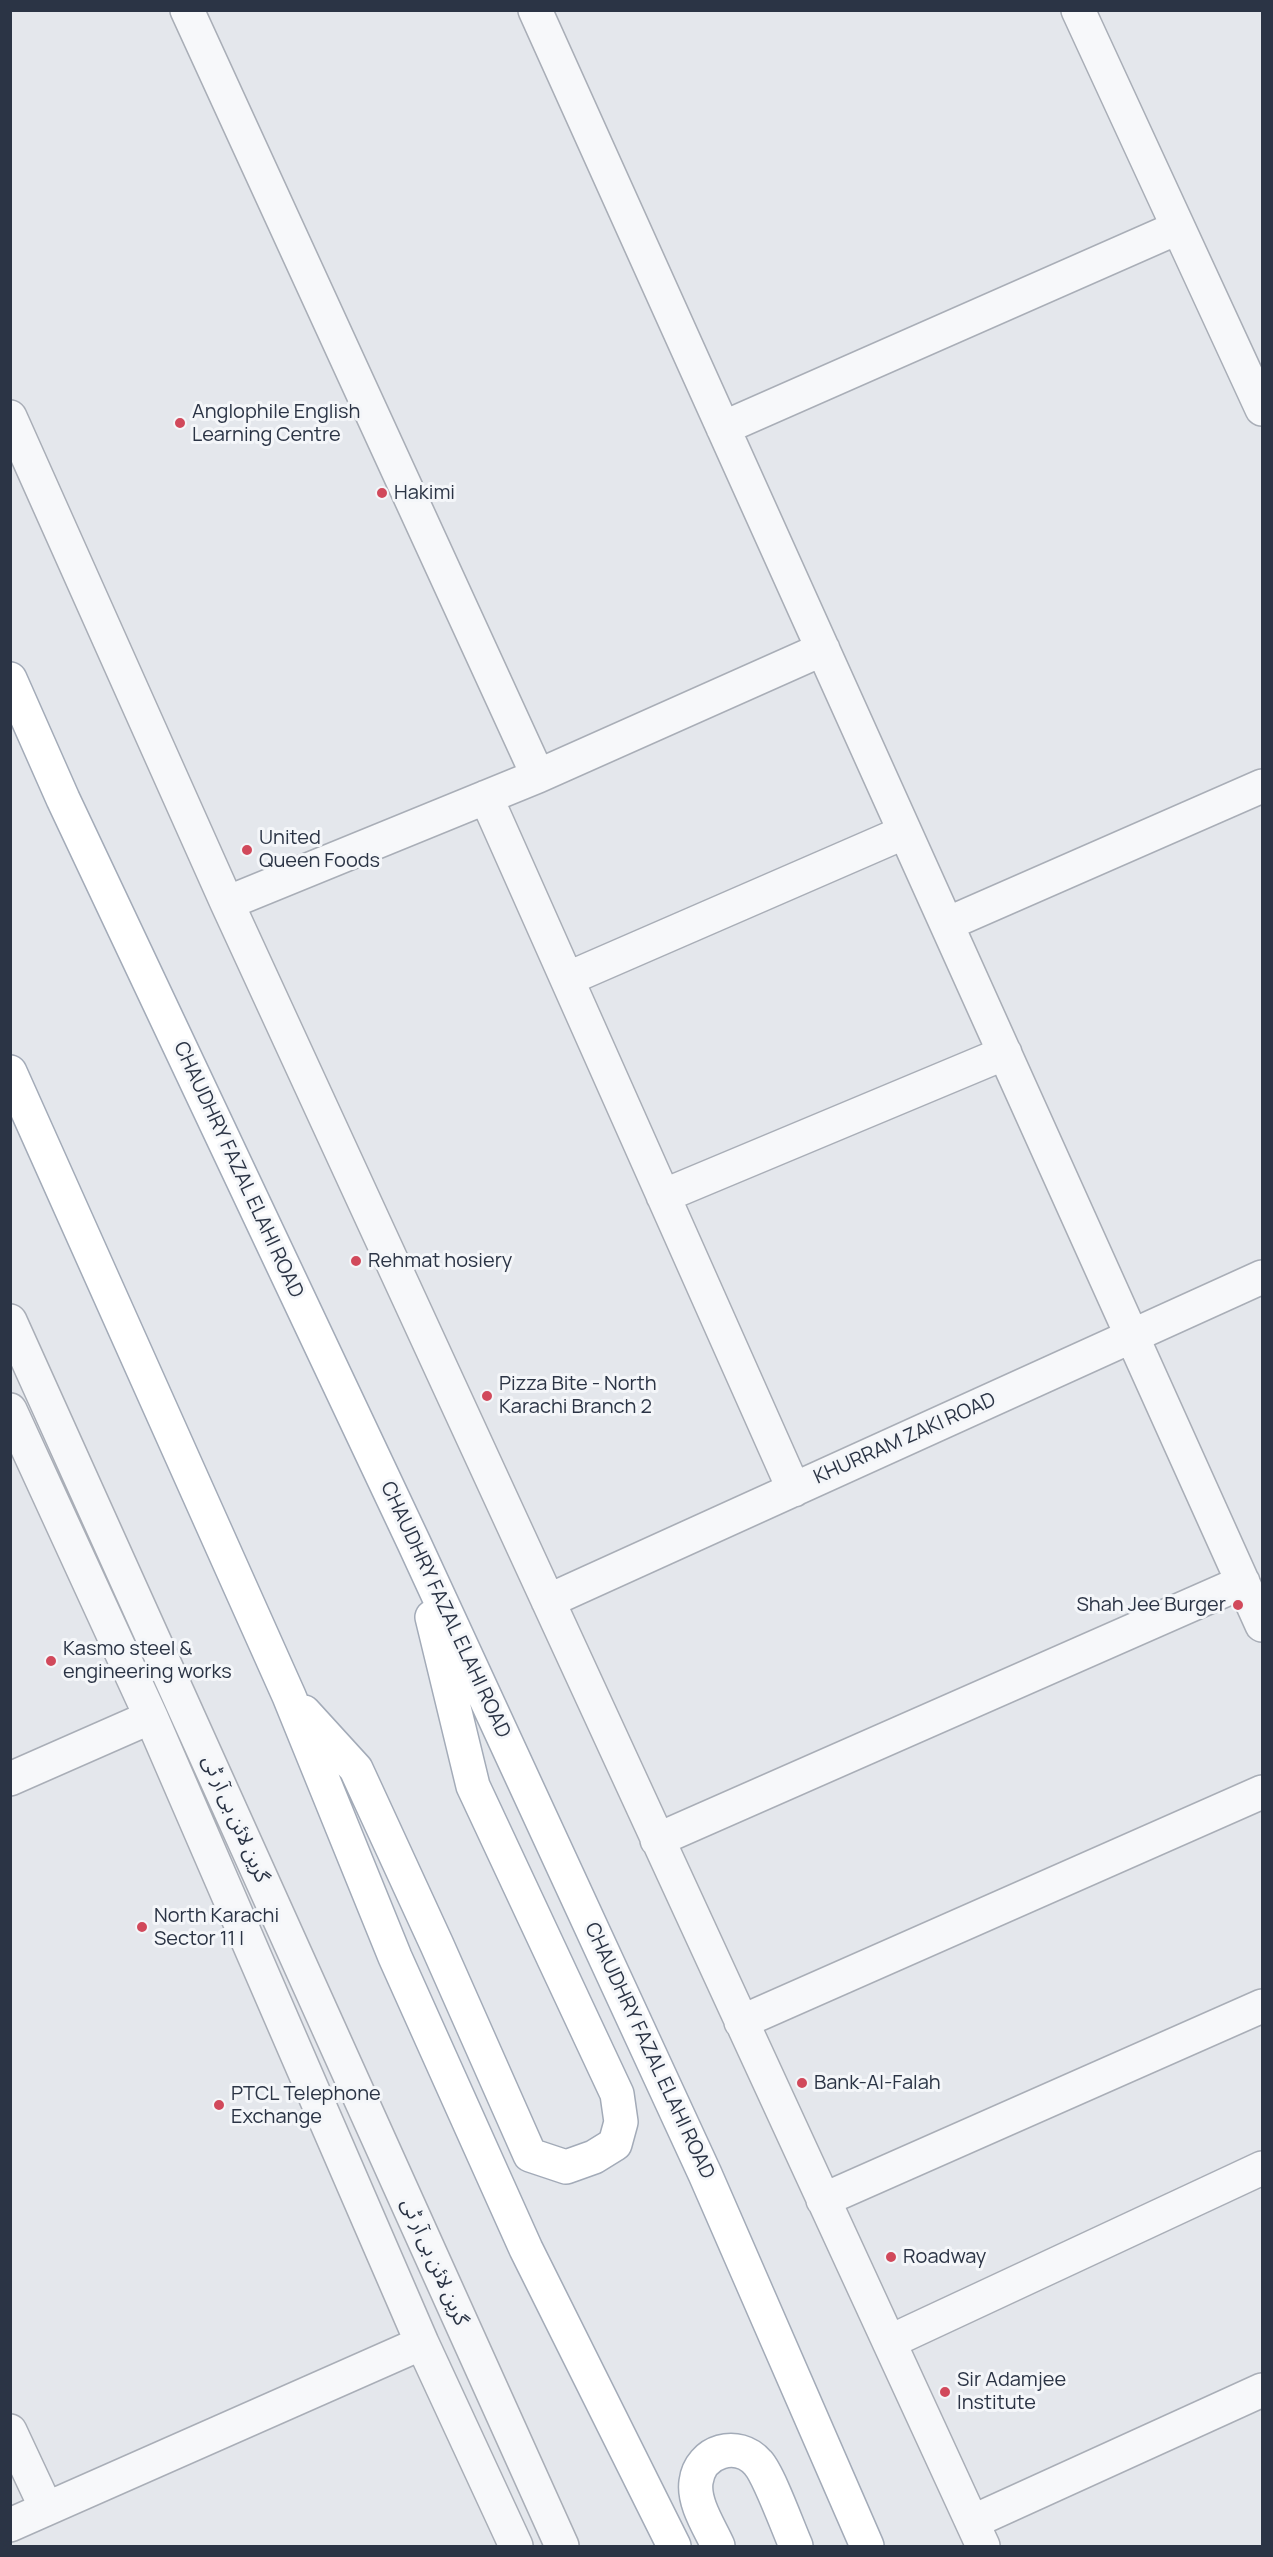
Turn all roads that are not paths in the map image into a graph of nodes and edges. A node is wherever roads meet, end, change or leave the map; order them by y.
1 (187, 10) edge
2 (535, 10) edge
3 (1078, 10) edge
4 (1177, 228) junction
5 (1263, 409) edge
6 (10, 417) edge
7 (723, 428) junction
8 (823, 649) junction
9 (10, 679) edge
10 (538, 776) junction
11 (1263, 786) edge
12 (486, 797) junction
13 (905, 832) junction
14 (227, 903) junction
15 (947, 924) junction
16 (567, 978) junction
17 (1005, 1053) junction
18 (10, 1072) edge
19 (663, 1196) junction
20 (1263, 1277) edge
21 (10, 1321) edge
22 (1133, 1336) junction
23 (10, 1410) edge
24 (794, 1490) junction
25 (414, 1543) junction
26 (1243, 1582) junction
27 (548, 1601) junction
28 (1263, 1626) edge
29 (289, 1696) junction
30 (150, 1717) junction
31 (10, 1779) edge
32 (1263, 1792) edge
33 (657, 1840) junction
34 (1263, 2006) edge
35 (741, 2022) junction
36 (1263, 2168) edge
37 (823, 2200) junction
38 (889, 2342) junction
39 (422, 2343) junction
40 (1263, 2390) edge
41 (10, 2431) edge
42 (46, 2508) junction
43 (10, 2525) edge
44 (978, 2534) edge
45 (516, 2547) edge
46 (562, 2547) edge
47 (674, 2547) edge
48 (718, 2547) edge
49 (796, 2547) edge
50 (867, 2547) edge

1 - 10 street
2 - 7 street
3 - 4 street
4 - 5 street
4 - 7 street
6 - 14 street
7 - 8 street
8 - 10 street
8 - 13 street
9 - 25 main road, CHAUDHRY FAZAL ELAHI ROAD
10 - 12 street
11 - 15 street
12 - 14 street
12 - 16 street
13 - 15 street
13 - 16 street
14 - 27 street
15 - 17 street
16 - 19 street
17 - 19 street
17 - 22 street
18 - 29 main road
19 - 24 street
20 - 22 street, KHURRAM ZAKI ROAD
21 - 46 street, گرین لائن بی آر ٹی
22 - 24 street, KHURRAM ZAKI ROAD
22 - 26 street
23 - 30 street
24 - 27 street, KHURRAM ZAKI ROAD
25 - 29 main road
25 - 50 main road, CHAUDHRY FAZAL ELAHI ROAD
26 - 28 street
26 - 33 street
27 - 33 street
29 - 47 main road
30 - 31 street
30 - 39 street
32 - 35 street
33 - 35 street
34 - 37 street
35 - 37 street
36 - 38 street
37 - 38 street
38 - 44 street
39 - 42 street
39 - 45 street
40 - 44 street
41 - 42 street
42 - 43 street
48 - 49 main road

